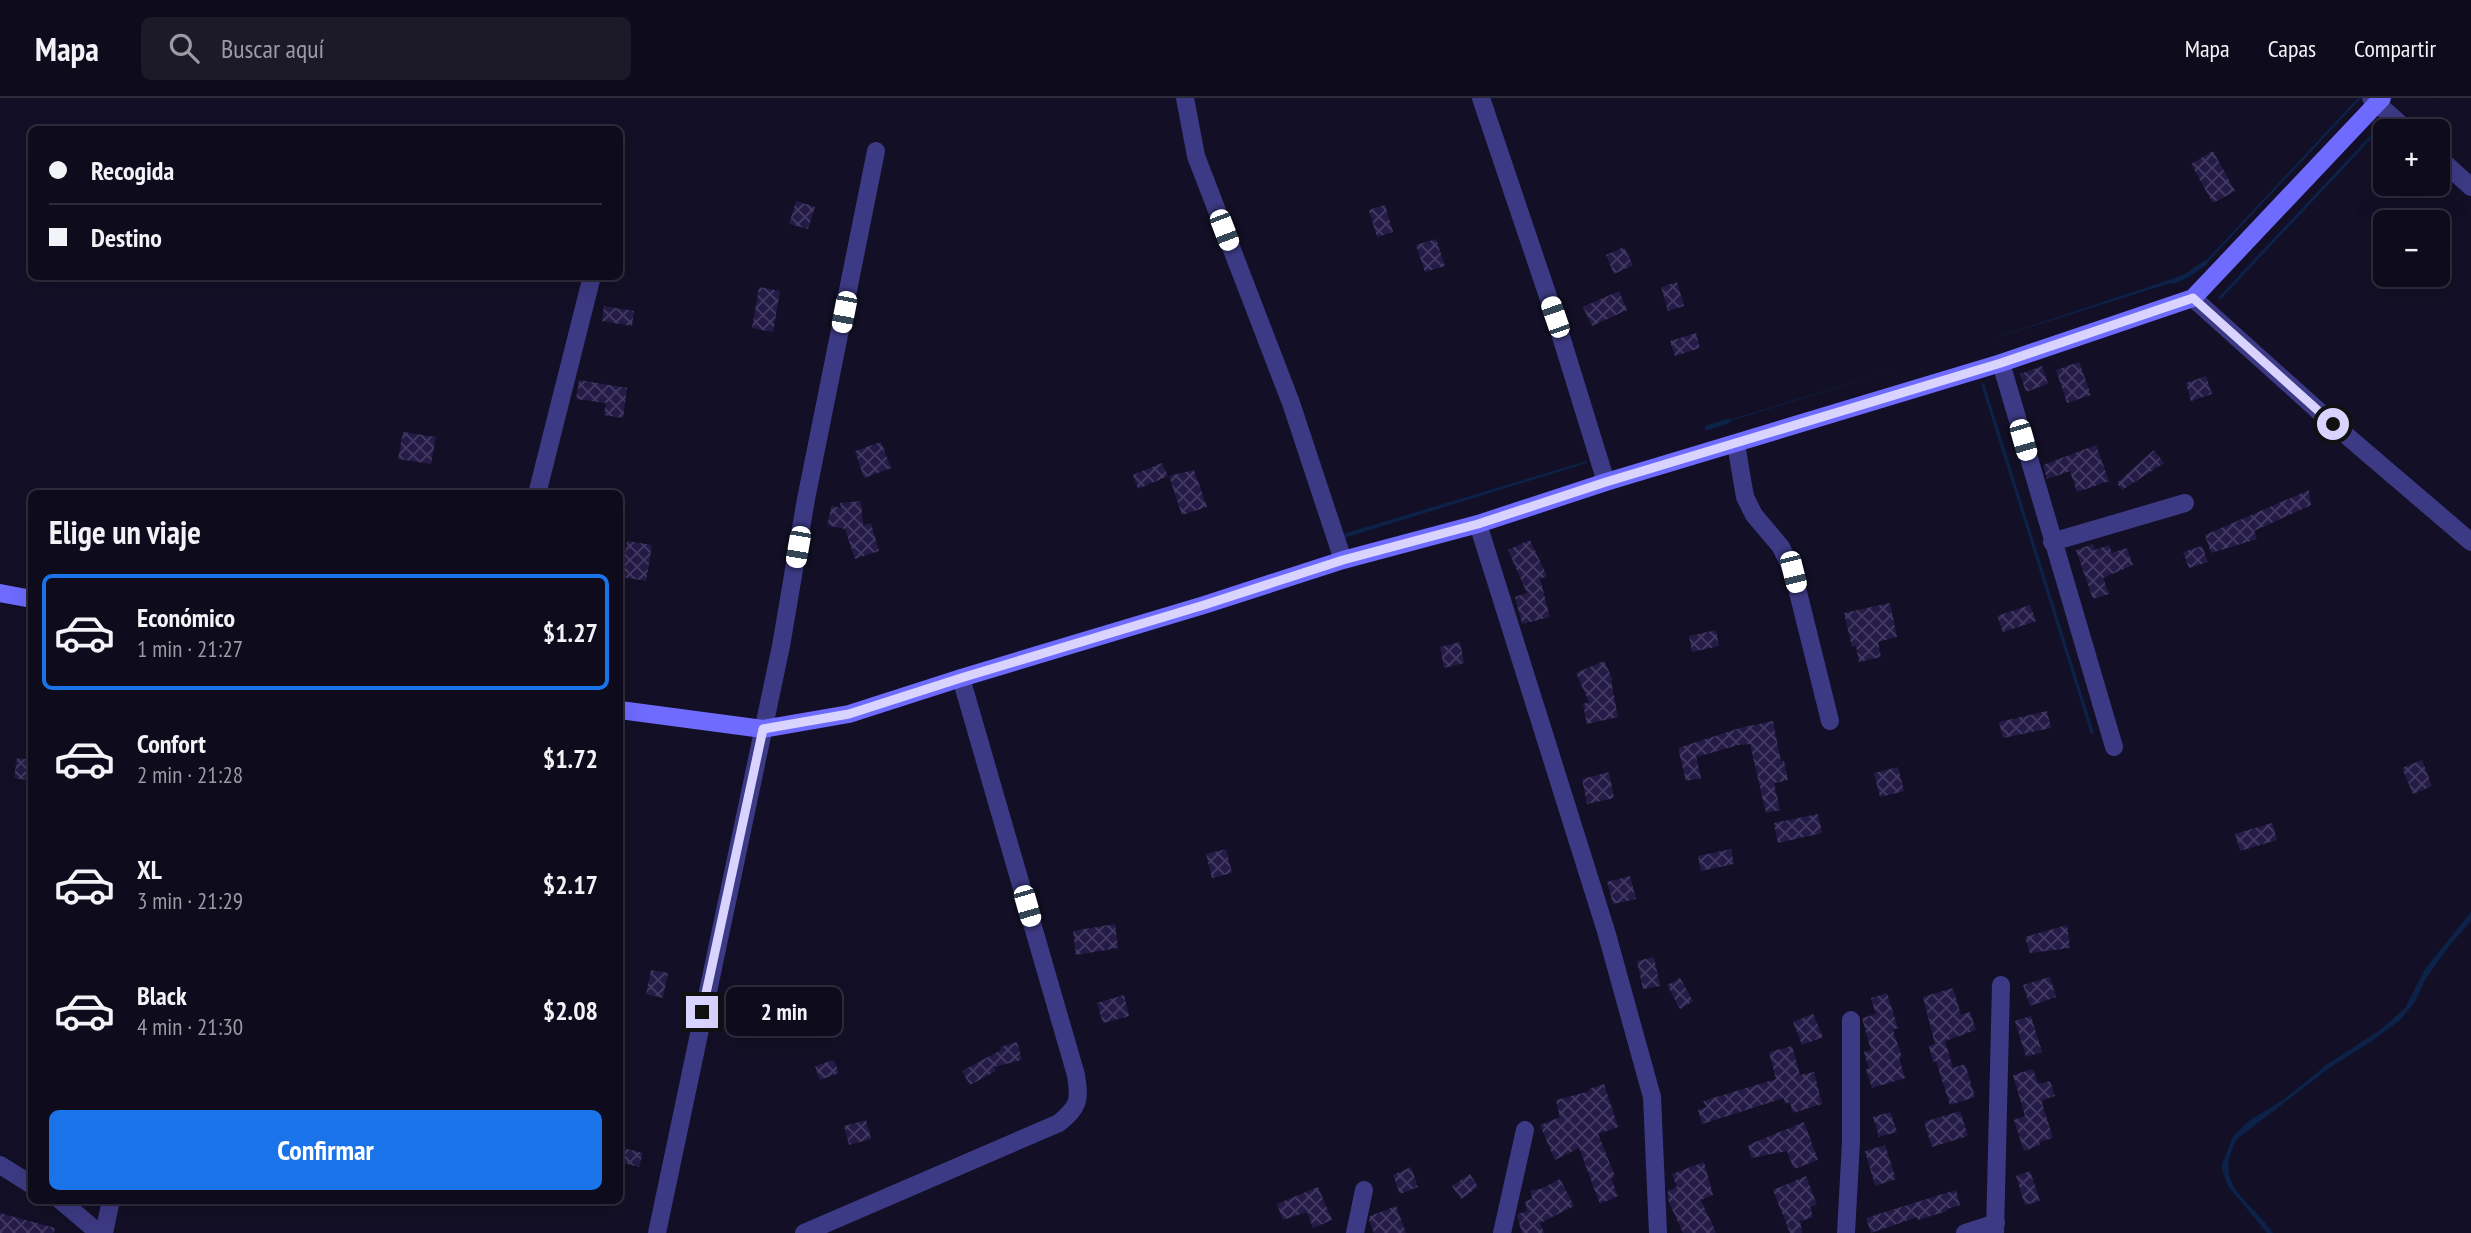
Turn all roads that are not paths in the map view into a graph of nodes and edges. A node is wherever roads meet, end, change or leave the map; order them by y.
1 (1185, 98) edge
2 (1481, 98) edge
3 (2377, 100) edge
4 (2396, 119) edge
5 (876, 151) dead end
6 (2450, 168) edge
7 (2471, 187) edge
8 (591, 280) edge
9 (2193, 298) junction
10 (2001, 363) junction
11 (1736, 444) junction
12 (1606, 482) junction
13 (538, 490) edge
14 (2185, 503) dead end
15 (1478, 524) junction
16 (2053, 541) junction
17 (2471, 542) edge
18 (1343, 560) junction
19 (0, 593) edge
20 (28, 598) edge
21 (961, 678) junction
22 (623, 710) edge
23 (1830, 721) dead end
24 (763, 729) junction
25 (2114, 747) dead end
26 (2001, 985) dead end
27 (1851, 1020) dead end
28 (1525, 1130) dead end
29 (0, 1165) edge
30 (28, 1182) edge
31 (1364, 1190) dead end
32 (65, 1204) edge
33 (110, 1204) edge
34 (1995, 1228) edge
35 (99, 1233) edge
36 (104, 1233) edge
37 (657, 1233) edge
38 (804, 1233) edge
39 (1354, 1233) edge
40 (1502, 1233) edge
41 (1658, 1233) edge
42 (1846, 1233) edge
43 (1965, 1233) edge

1 - 18 street
2 - 12 street
3 - 4 street
3 - 9 street
5 - 24 street
6 - 7 street
8 - 13 street
9 - 10 street
9 - 17 street
10 - 11 street
10 - 16 street
11 - 12 street
11 - 23 street
12 - 15 street
14 - 16 street
15 - 18 street
15 - 41 street
16 - 25 street
18 - 21 street
19 - 20 street
21 - 24 street
21 - 38 street
22 - 24 street
24 - 37 street
26 - 34 street
27 - 42 street
28 - 40 street
29 - 30 street
31 - 39 street
32 - 35 street
33 - 36 street
34 - 43 street

